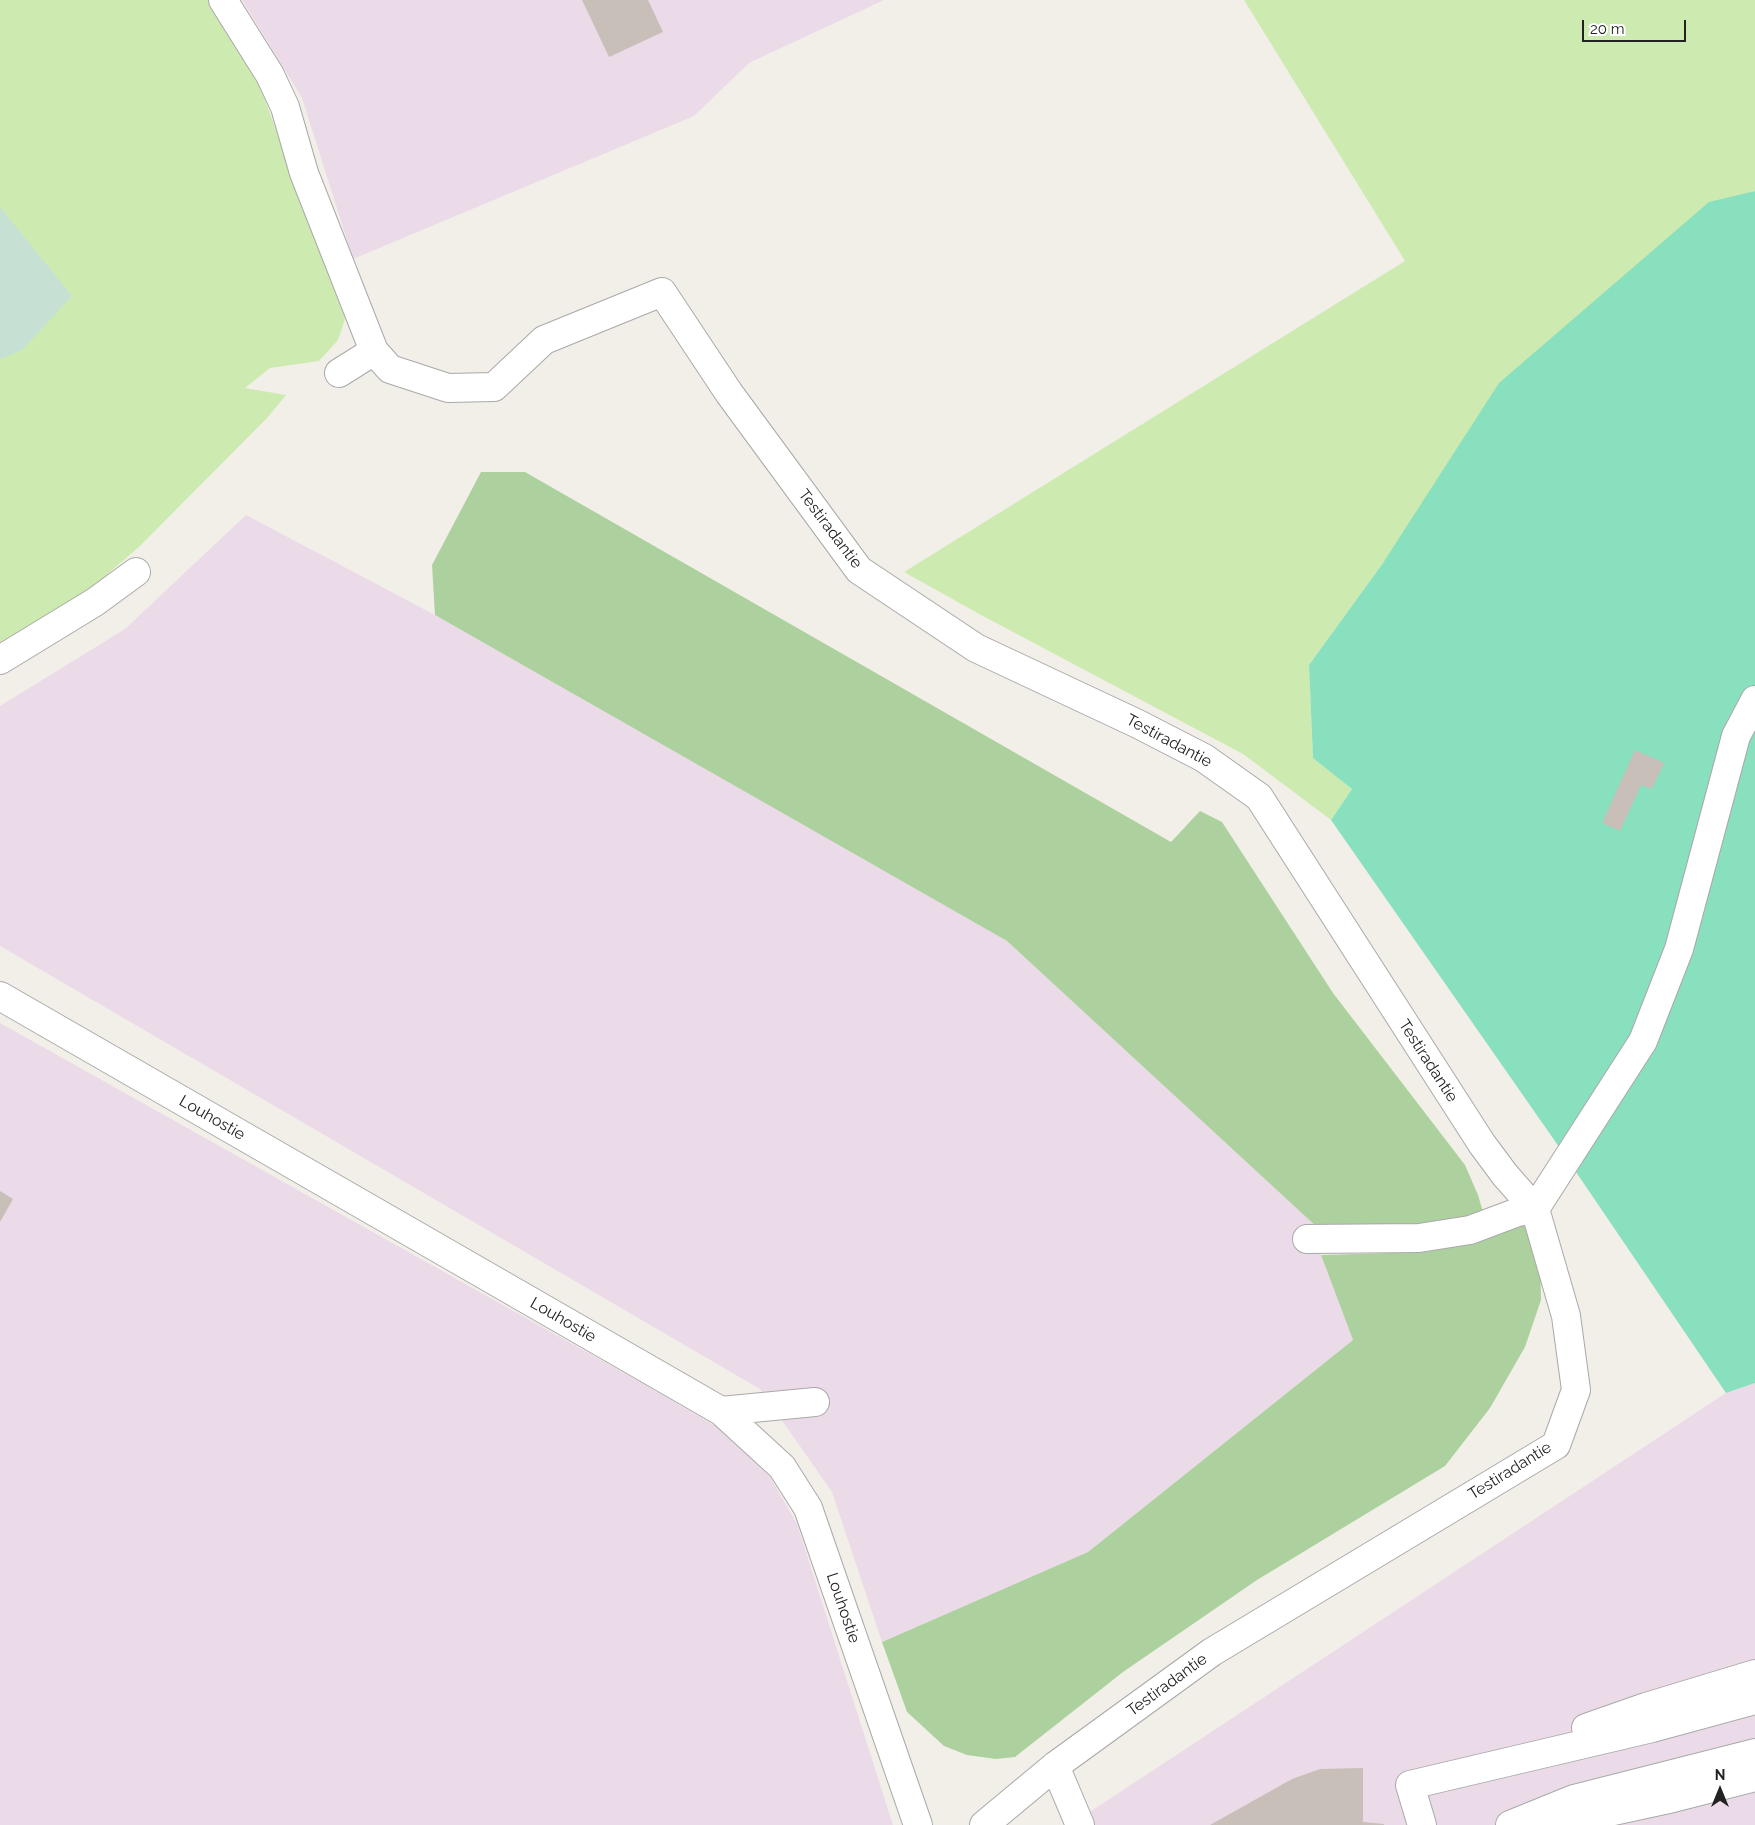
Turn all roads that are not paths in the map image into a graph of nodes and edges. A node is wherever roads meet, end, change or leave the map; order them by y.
1 (223, 0) edge
2 (374, 351) junction
3 (339, 373) dead end
4 (136, 572) dead end
5 (0, 660) edge
6 (1755, 700) edge
7 (0, 996) edge
8 (1535, 1209) junction
9 (1308, 1239) dead end
10 (815, 1402) dead end
11 (721, 1410) junction
12 (1755, 1674) edge
13 (1755, 1700) edge
14 (1755, 1753) edge
15 (1055, 1766) junction
16 (1455, 1775) junction
17 (1755, 1777) edge
18 (918, 1825) edge
19 (984, 1825) edge
20 (1080, 1825) edge
21 (1422, 1825) edge
22 (1510, 1825) edge
23 (1537, 1825) edge

1 - 2 street
2 - 3 street
2 - 8 street, Testiradantie
4 - 5 street
6 - 8 street
7 - 11 street, Louhostie
8 - 9 street
8 - 15 street, Testiradantie
10 - 11 street
11 - 18 street, Louhostie
12 - 16 street
13 - 16 street
14 - 22 street
15 - 19 street, Testiradantie
15 - 20 street
16 - 21 street
17 - 23 street

